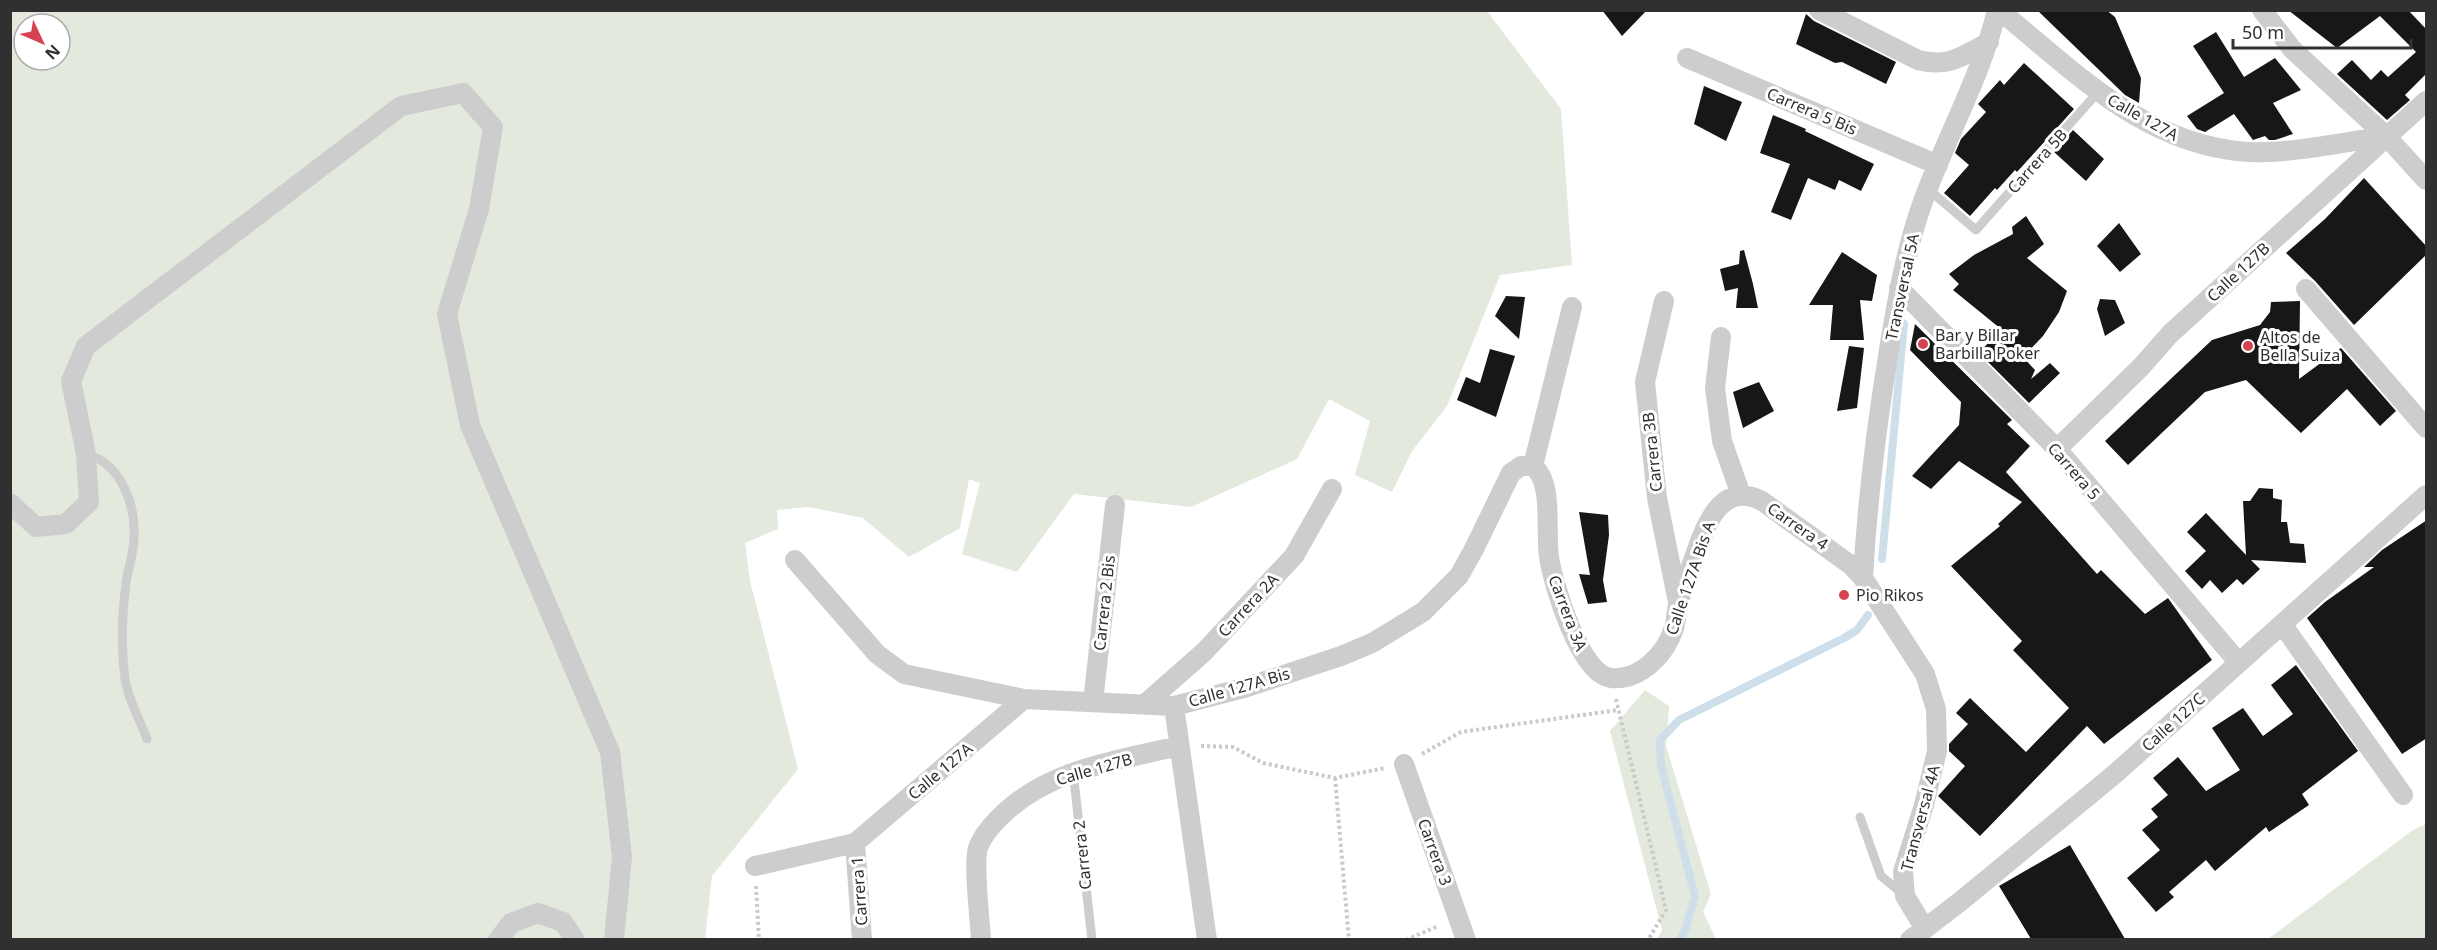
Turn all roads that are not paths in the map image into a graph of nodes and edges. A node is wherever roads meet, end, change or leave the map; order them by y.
1 (1819, 10) edge
2 (1998, 10) edge
3 (2262, 10) edge
4 (1989, 42) junction
5 (1687, 58) dead end
6 (2098, 92) junction
7 (2427, 101) edge
8 (2386, 136) junction
9 (1938, 165) junction
10 (2427, 180) edge
11 (1928, 189) junction
12 (1899, 288) junction
13 (2306, 289) dead end
14 (1664, 301) dead end
15 (1572, 307) dead end
16 (1721, 337) dead end
17 (2427, 428) edge
18 (2057, 449) junction
19 (86, 454) junction
20 (1533, 466) junction
21 (1332, 489) dead end
22 (1741, 495) junction
23 (2427, 495) edge
24 (10, 503) edge
25 (1115, 505) dead end
26 (795, 560) dead end
27 (1863, 578) junction
28 (1678, 602) junction
29 (2282, 624) junction
30 (2239, 663) junction
31 (1611, 678) joint
32 (1024, 699) junction
33 (1094, 702) junction
34 (1144, 704) junction
35 (1174, 706) junction
36 (147, 739) dead end
37 (1179, 746) junction
38 (1404, 764) dead end
39 (1073, 771) junction
40 (2403, 795) dead end
41 (1860, 817) dead end
42 (855, 843) junction
43 (755, 866) road end
44 (1905, 896) junction
45 (1918, 934) edge
46 (498, 939) edge
47 (575, 939) edge
48 (614, 939) edge
49 (862, 939) edge
50 (981, 939) edge
51 (1092, 939) edge
52 (1207, 939) edge
53 (1466, 939) edge

1 - 4 street
2 - 4 street, Transversal 5A
2 - 6 street, Calle 127A
3 - 8 street
4 - 9 street, Transversal 5A
5 - 9 street, Carrera 5 Bis
6 - 8 street, Calle 127A
6 - 11 lane, Carrera 5B
7 - 8 street, Calle 127B
8 - 10 street
8 - 18 street, Calle 127B
9 - 11 street, Transversal 5A
11 - 12 street, Transversal 5A
12 - 18 street, Carrera 5
12 - 27 street, Transversal 5A
13 - 17 street
14 - 28 street, Carrera 3B
15 - 20 street
16 - 22 street
18 - 30 street, Carrera 5
19 - 24 street
19 - 36 lane
19 - 48 street
20 - 31 street, Carrera 3A
20 - 35 street, Calle 127A Bis
21 - 34 street, Carrera 2A
22 - 27 street, Carrera 4
22 - 28 street, Calle 127A Bis A
23 - 29 street, Calle 127C
25 - 33 street, Carrera 2 Bis
26 - 32 street, Calle 127A Bis
27 - 44 street, Transversal 4A
28 - 31 street, Calle 127A Bis A
29 - 30 street, Calle 127C
29 - 40 street
30 - 45 street, Calle 127C
32 - 33 street, Calle 127A Bis
32 - 42 street, Calle 127A
33 - 34 street, Calle 127A Bis
34 - 35 street, Calle 127A Bis
35 - 37 street
37 - 39 street, Calle 127B
37 - 52 street
38 - 53 street, Carrera 3
39 - 50 street, Calle 127B
39 - 51 lane, Carrera 2
41 - 44 lane
42 - 43 street
42 - 49 street, Carrera 1
44 - 45 street, Transversal 4A
46 - 47 street

